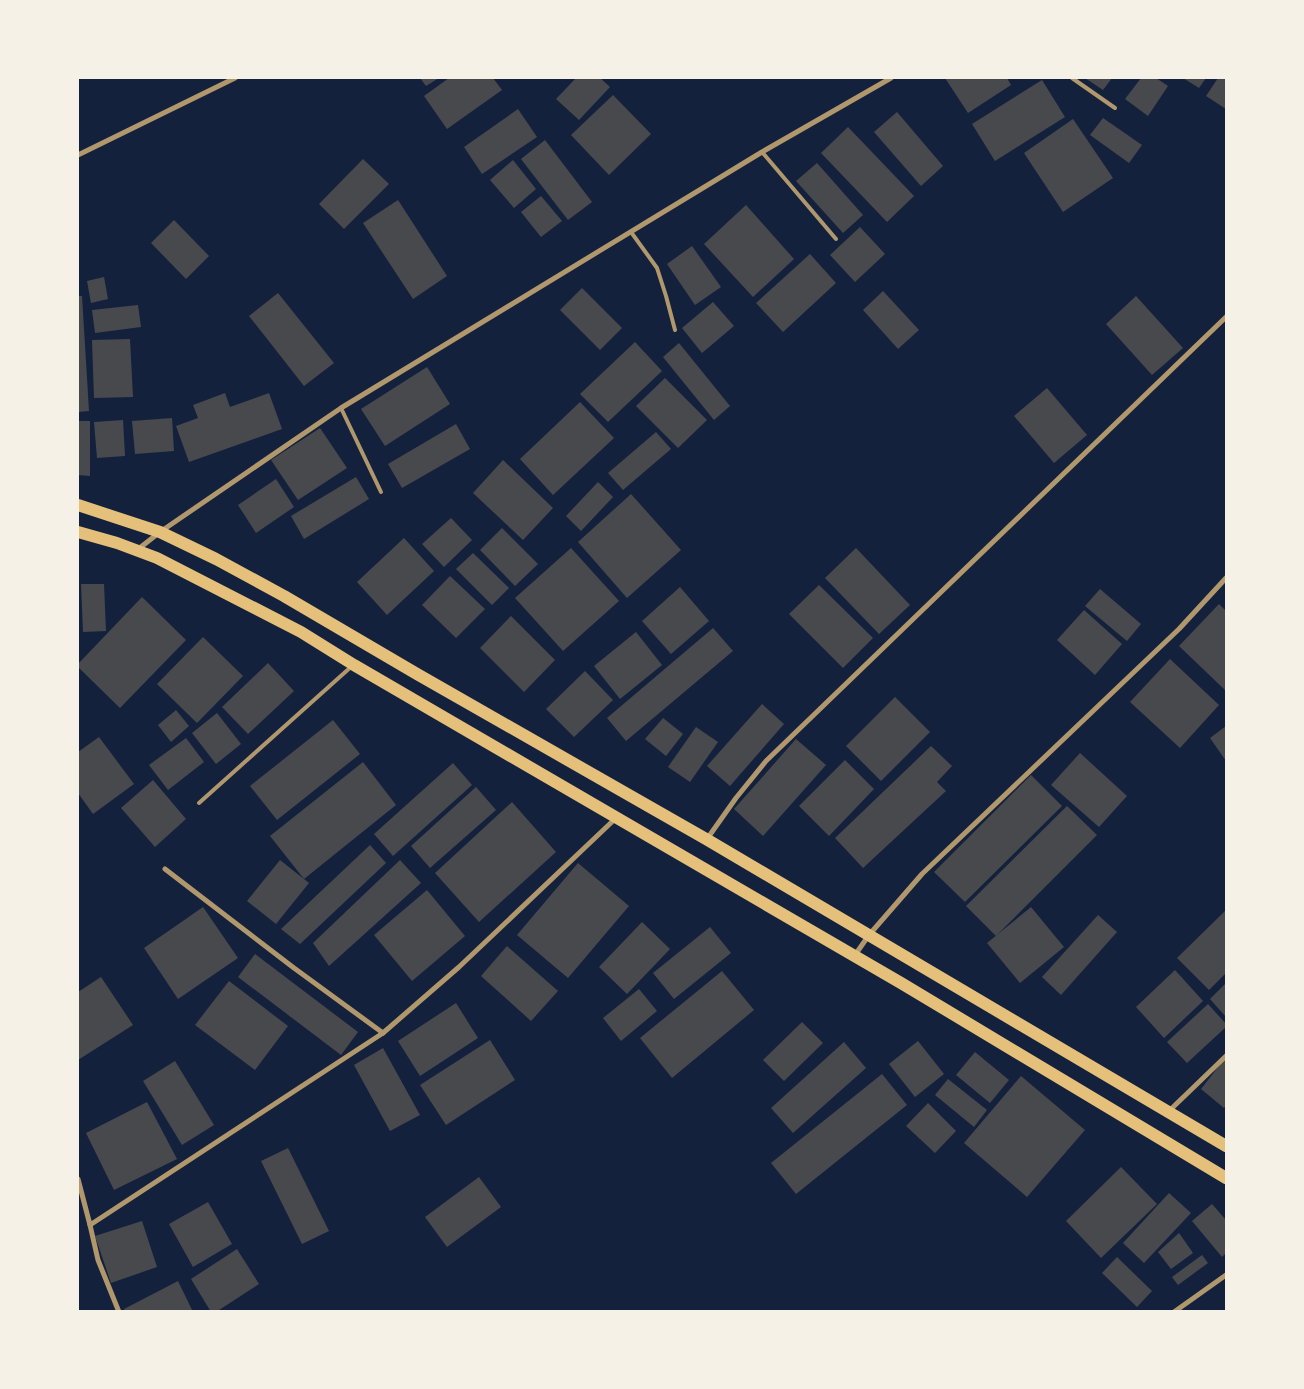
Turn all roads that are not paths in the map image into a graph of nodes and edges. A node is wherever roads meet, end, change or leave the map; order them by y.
1 (235, 78) edge
2 (891, 78) edge
3 (1072, 78) edge
4 (1115, 108) dead end
5 (762, 152) junction
6 (78, 155) edge
7 (631, 232) junction
8 (836, 240) dead end
9 (1226, 317) edge
10 (675, 330) dead end
11 (341, 408) junction
12 (381, 492) dead end
13 (78, 505) edge
14 (78, 532) edge
15 (160, 532) junction
16 (136, 550) junction
17 (1226, 578) edge
18 (354, 665) junction
19 (200, 803) dead end
20 (617, 818) junction
21 (706, 839) junction
22 (165, 869) dead end
23 (870, 935) junction
24 (854, 956) junction
25 (383, 1033) junction
26 (1226, 1056) edge
27 (1169, 1111) junction
28 (1226, 1146) edge
29 (1226, 1178) edge
30 (78, 1179) edge
31 (90, 1225) junction
32 (1226, 1274) edge
33 (118, 1312) edge
34 (1174, 1312) edge

1 - 6 street
2 - 5 street
3 - 4 lane
5 - 7 street
5 - 8 lane
7 - 10 lane
7 - 11 street
9 - 21 street
11 - 12 lane
11 - 15 street
13 - 15 main road
14 - 16 main road
15 - 16 street
15 - 21 main road
16 - 18 main road
17 - 23 street
18 - 19 lane
18 - 20 main road
20 - 24 main road
20 - 25 street
21 - 23 main road
22 - 25 street
23 - 24 street
23 - 27 main road
24 - 29 main road
25 - 31 street
26 - 27 street
27 - 28 main road
30 - 31 street
31 - 33 street
32 - 34 street

